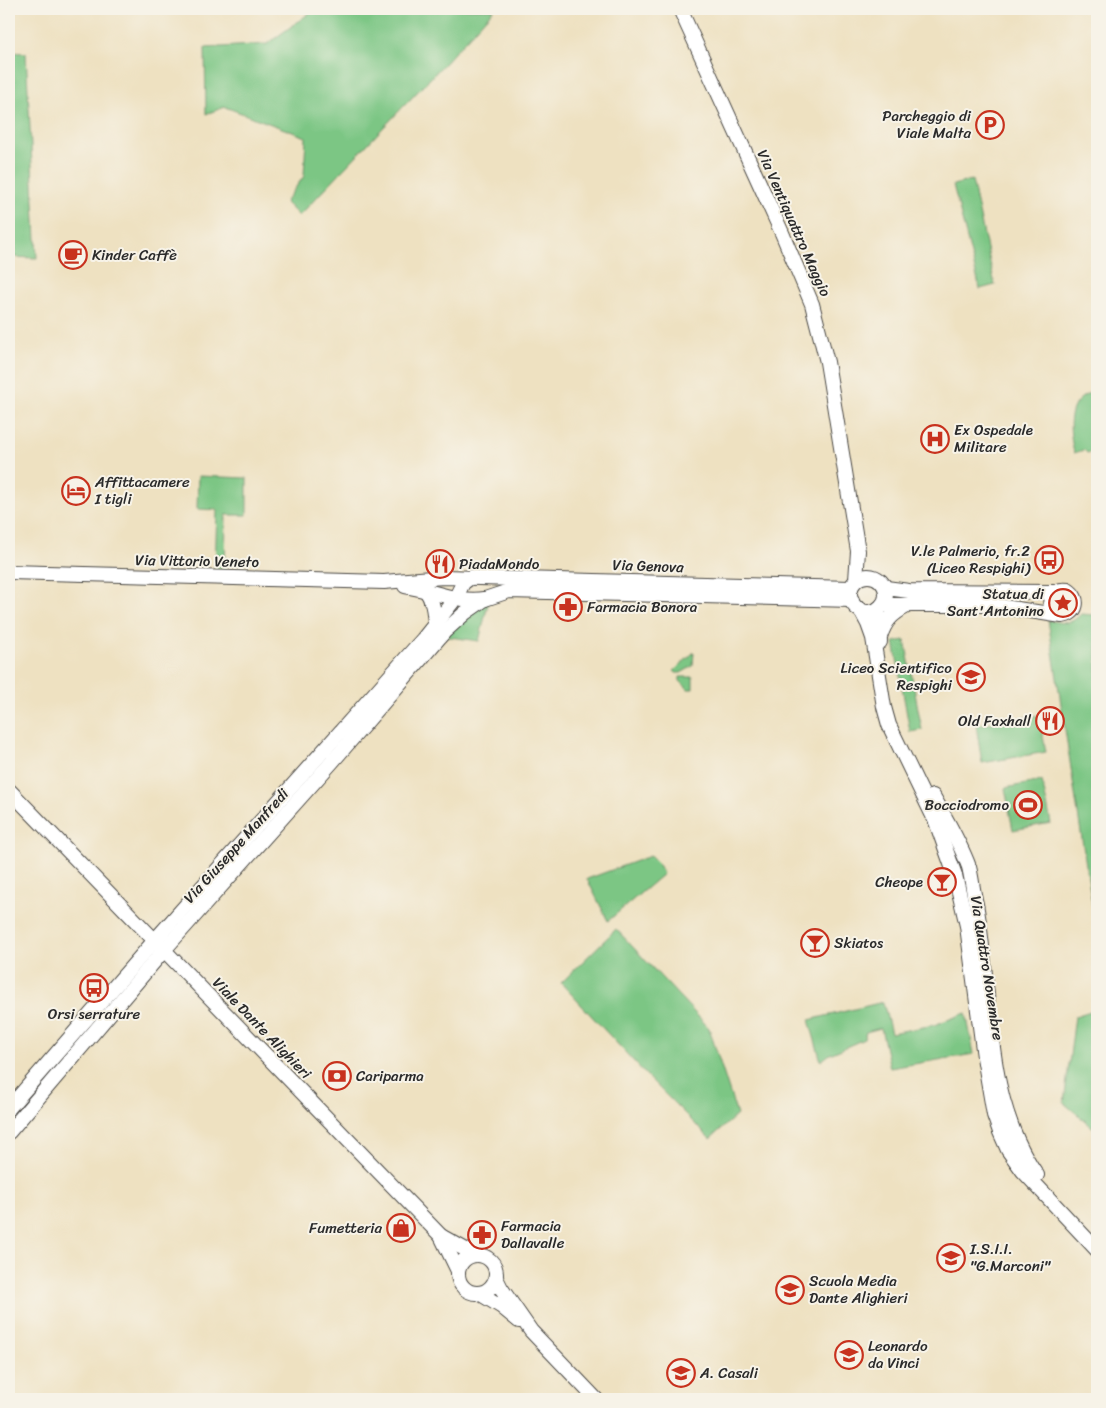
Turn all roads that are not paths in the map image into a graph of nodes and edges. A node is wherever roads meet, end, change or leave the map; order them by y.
1 (680, 9) edge
2 (858, 550) junction
3 (9, 572) edge
4 (874, 576) junction
5 (471, 578) junction
6 (384, 582) junction
7 (886, 588) junction
8 (425, 589) junction
9 (1055, 592) junction
10 (457, 594) junction
11 (855, 594) junction
12 (491, 597) junction
13 (909, 605) junction
14 (881, 607) junction
15 (1057, 614) junction
16 (435, 624) junction
17 (880, 638) junction
18 (9, 790) edge
19 (955, 875) junction
20 (980, 924) junction
21 (160, 945) junction
22 (986, 992) junction
23 (981, 1032) junction
24 (984, 1056) junction
25 (9, 1108) edge
26 (9, 1132) edge
27 (1014, 1133) junction
28 (1059, 1207) junction
29 (441, 1236) junction
30 (1097, 1250) edge
31 (475, 1255) junction
32 (458, 1271) junction
33 (496, 1278) junction
34 (479, 1293) junction
35 (532, 1331) junction
36 (596, 1399) edge

1 - 2 main road, Via Ventiquattro Maggio
2 - 4 main road, Via Ventiquattro Maggio
2 - 11 main road, Via Ventiquattro Maggio
3 - 6 main road, Via Vittorio Veneto
4 - 7 main road
4 - 11 main road
5 - 6 main road, Via Vittorio Veneto
5 - 10 main road
5 - 11 main road, Via Genova
6 - 8 main road, Via Vittorio Veneto
7 - 9 main road
7 - 14 main road
8 - 10 main road
8 - 16 main road
9 - 15 main road
9 - 15 main road
10 - 12 main road, Via Genova
10 - 16 main road
11 - 12 main road, Via Genova
11 - 14 main road
11 - 19 main road, Via Quattro Novembre
12 - 21 main road, Via Giuseppe Manfredi
13 - 14 main road
13 - 15 main road
13 - 17 main road
14 - 17 main road, Via Quattro Novembre
16 - 21 main road, Via Giuseppe Manfredi
17 - 20 main road, Via Quattro Novembre
18 - 21 main road, Viale Dante Alighieri
19 - 20 main road
19 - 23 main road, Via Quattro Novembre
20 - 22 main road, Via Quattro Novembre
21 - 25 main road, Via Giuseppe Manfredi
21 - 26 main road, Via Giuseppe Manfredi
21 - 29 main road, Viale Dante Alighieri
22 - 23 main road
22 - 27 main road, Via Quattro Novembre
23 - 24 main road, Via Quattro Novembre
24 - 27 main road
24 - 28 main road, Via Quattro Novembre
27 - 28 main road, Via Quattro Novembre
28 - 30 main road, Via Quattro Novembre
29 - 31 main road, Viale Dante Alighieri
29 - 32 main road, Viale Dante Alighieri
31 - 32 main road
31 - 33 main road
32 - 34 main road
33 - 34 main road
33 - 35 main road
34 - 35 main road
35 - 36 main road

